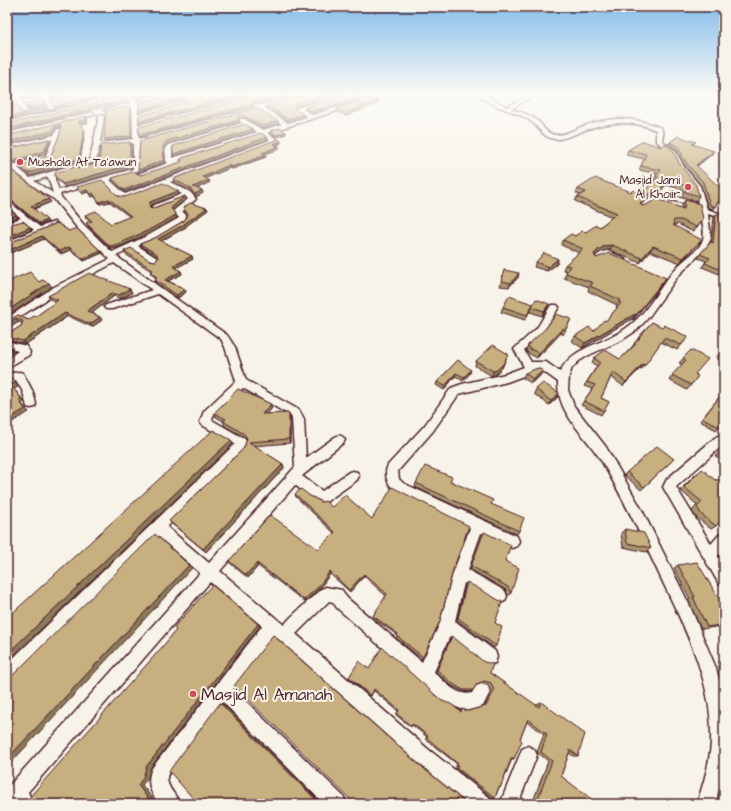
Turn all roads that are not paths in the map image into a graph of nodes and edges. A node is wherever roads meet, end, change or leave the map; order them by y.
1 (19, 132) edge
2 (96, 132) edge
3 (136, 132) edge
4 (166, 132) edge
5 (212, 132) edge
6 (259, 132) edge
7 (267, 132) edge
8 (543, 132) edge
9 (575, 132) edge
10 (659, 132) edge
11 (262, 134) junction
12 (7, 135) edge
13 (136, 140) junction
14 (96, 145) junction
15 (7, 148) edge
16 (52, 149) junction
17 (22, 157) edge
18 (14, 159) edge
19 (7, 162) edge
20 (171, 162) junction
21 (13, 168) junction
22 (138, 172) junction
23 (52, 174) junction
24 (106, 179) junction
25 (29, 180) junction
26 (164, 180) junction
27 (154, 184) junction
28 (187, 194) junction
29 (57, 195) junction
30 (9, 206) edge
31 (643, 207) edge
32 (155, 208) edge
33 (702, 208) junction
34 (724, 217) edge
35 (26, 219) junction
36 (54, 224) edge
37 (7, 225) edge
38 (39, 230) junction
39 (7, 245) edge
40 (132, 246) junction
41 (113, 258) junction
42 (597, 259) edge
43 (154, 260) edge
44 (632, 264) edge
45 (159, 291) junction
46 (109, 307) dead end
47 (554, 307) dead end
48 (7, 322) edge
49 (7, 344) edge
50 (7, 364) edge
51 (530, 369) junction
52 (7, 378) edge
53 (563, 380) junction
54 (242, 382) junction
55 (30, 404) dead end
56 (339, 440) dead end
57 (720, 440) dead end
58 (297, 473) junction
59 (352, 476) dead end
60 (478, 524) junction
61 (158, 528) junction
62 (724, 540) edge
63 (512, 541) dead end
64 (710, 554) junction
65 (211, 572) junction
66 (460, 573) junction
67 (724, 579) edge
68 (500, 596) dead end
69 (447, 624) junction
70 (272, 625) junction
71 (286, 635) junction
72 (489, 657) dead end
73 (425, 674) junction
74 (7, 675) edge
75 (222, 690) junction
76 (482, 692) dead end
77 (528, 755) dead end
78 (16, 799) edge
79 (172, 804) edge
80 (337, 804) edge
81 (482, 804) edge
82 (509, 804) edge
83 (706, 804) edge

1 - 12 street
2 - 14 street
3 - 13 street
4 - 13 street
5 - 20 street
6 - 11 street
7 - 11 street
8 - 9 street
10 - 33 street
11 - 20 street
11 - 26 street
13 - 14 street
13 - 22 street
14 - 23 street
15 - 16 street
16 - 17 street
16 - 21 street
18 - 19 street
19 - 21 street
20 - 22 street
21 - 25 street
22 - 24 street
22 - 27 street
23 - 25 street
23 - 29 street
24 - 27 street
24 - 29 street
25 - 29 street
26 - 27 street
26 - 28 street
28 - 32 street
28 - 40 street
29 - 41 street
30 - 35 street
31 - 33 street
33 - 34 street
33 - 53 street
35 - 37 street
35 - 38 street
36 - 38 street
38 - 39 street
40 - 41 street
40 - 43 street
41 - 45 street
41 - 48 street
42 - 44 street
45 - 46 street
45 - 54 street
47 - 51 street
49 - 50 street
51 - 53 street
51 - 60 street
52 - 55 street
53 - 83 street
54 - 58 street
54 - 61 street
56 - 58 street
57 - 64 street
58 - 59 street
58 - 65 street
60 - 63 street
60 - 66 street
61 - 65 street
61 - 74 street
62 - 64 street
64 - 67 street
65 - 70 street
65 - 78 street
66 - 68 street
66 - 69 street
69 - 72 street
69 - 73 street
70 - 71 street
70 - 75 street
71 - 73 street
71 - 81 street
73 - 76 street
75 - 79 street
75 - 80 street
77 - 82 street

